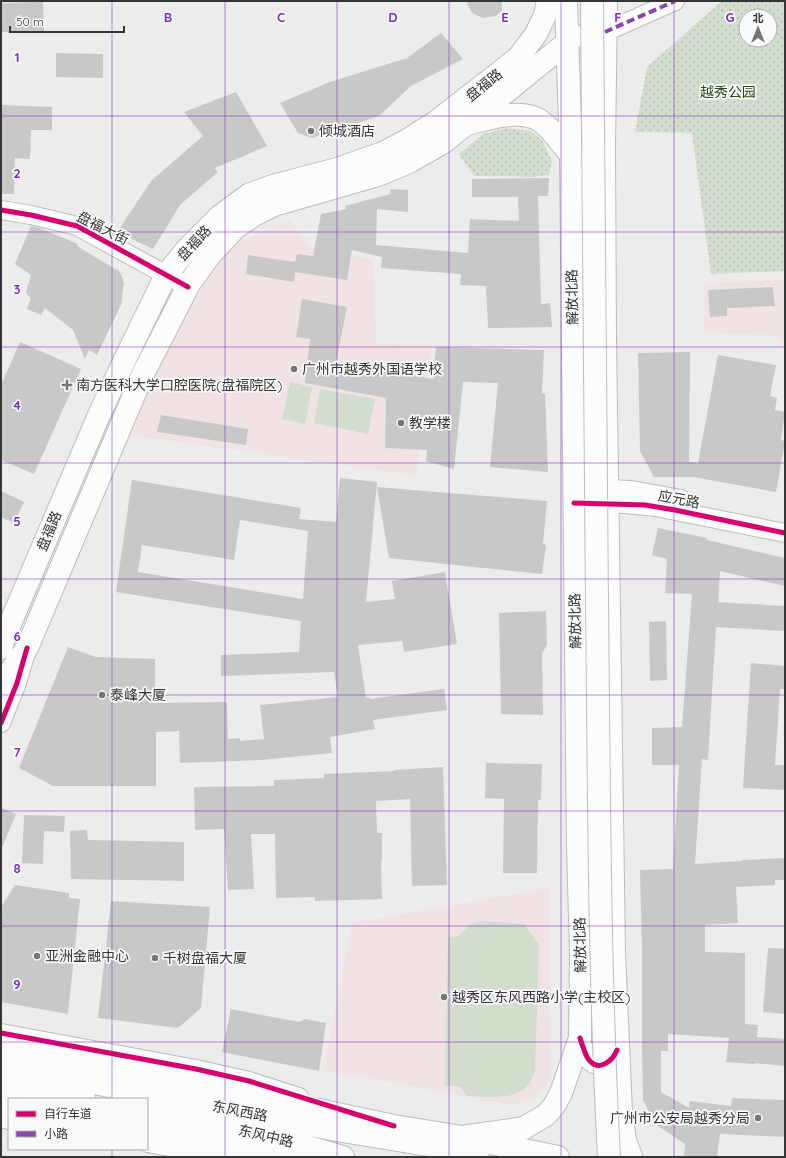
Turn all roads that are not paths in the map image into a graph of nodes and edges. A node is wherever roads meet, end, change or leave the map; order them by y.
1 (548, 1) edge
2 (566, 1) edge
3 (582, 1) edge
4 (675, 1) edge
5 (602, 11) edge
6 (563, 49) junction
7 (518, 58) junction
8 (605, 101) junction
9 (464, 125) junction
10 (571, 155) junction
11 (1, 210) edge
12 (166, 275) junction
13 (188, 287) junction
14 (607, 496) junction
15 (574, 503) junction
16 (785, 522) edge
17 (785, 533) edge
18 (2, 643) edge
19 (27, 648) junction
20 (1, 685) edge
21 (1, 723) edge
22 (1, 1033) edge
23 (580, 1038) junction
24 (1, 1047) edge
25 (617, 1050) junction
26 (1, 1065) edge
27 (1, 1083) edge
28 (79, 1098) edge
29 (148, 1111) edge
30 (394, 1126) junction
31 (186, 1128) junction
32 (148, 1129) edge
33 (462, 1137) junction
34 (148, 1143) edge
35 (434, 1146) junction
36 (263, 1157) edge
37 (318, 1157) edge
38 (343, 1157) edge
39 (478, 1157) edge
40 (558, 1157) edge
41 (600, 1157) edge
42 (609, 1157) edge
43 (631, 1157) edge

1 - 7 main road
2 - 6 main road, 解放北路
3 - 41 main road, 解放北路
4 - 5 street
5 - 6 main road
5 - 8 main road
5 - 42 main road, 解放北路, bridge
6 - 7 main road
6 - 8 main road
6 - 9 main road
6 - 10 main road, 解放北路
7 - 12 main road, 盘福路
8 - 14 main road
9 - 10 main road
9 - 13 main road
10 - 15 main road, 解放北路
11 - 12 street, 盘福大街
12 - 13 street, 盘福大街
12 - 18 main road, 盘福路
13 - 19 main road
14 - 15 main road, 应元路
14 - 16 street, 应元路
14 - 17 street
14 - 25 main road
15 - 23 main road, 解放北路
19 - 20 main road
19 - 21 street
22 - 30 street
23 - 25 street
23 - 33 main road, 解放北路
24 - 30 main road
25 - 43 main road
26 - 35 main road, 东风西路
27 - 28 main road
29 - 31 main road
30 - 33 main road
31 - 32 main road
31 - 37 main road
31 - 38 main road, 东风中路
33 - 35 main road, 解放北路
33 - 40 main road
34 - 36 street
35 - 39 main road, 东风西路

